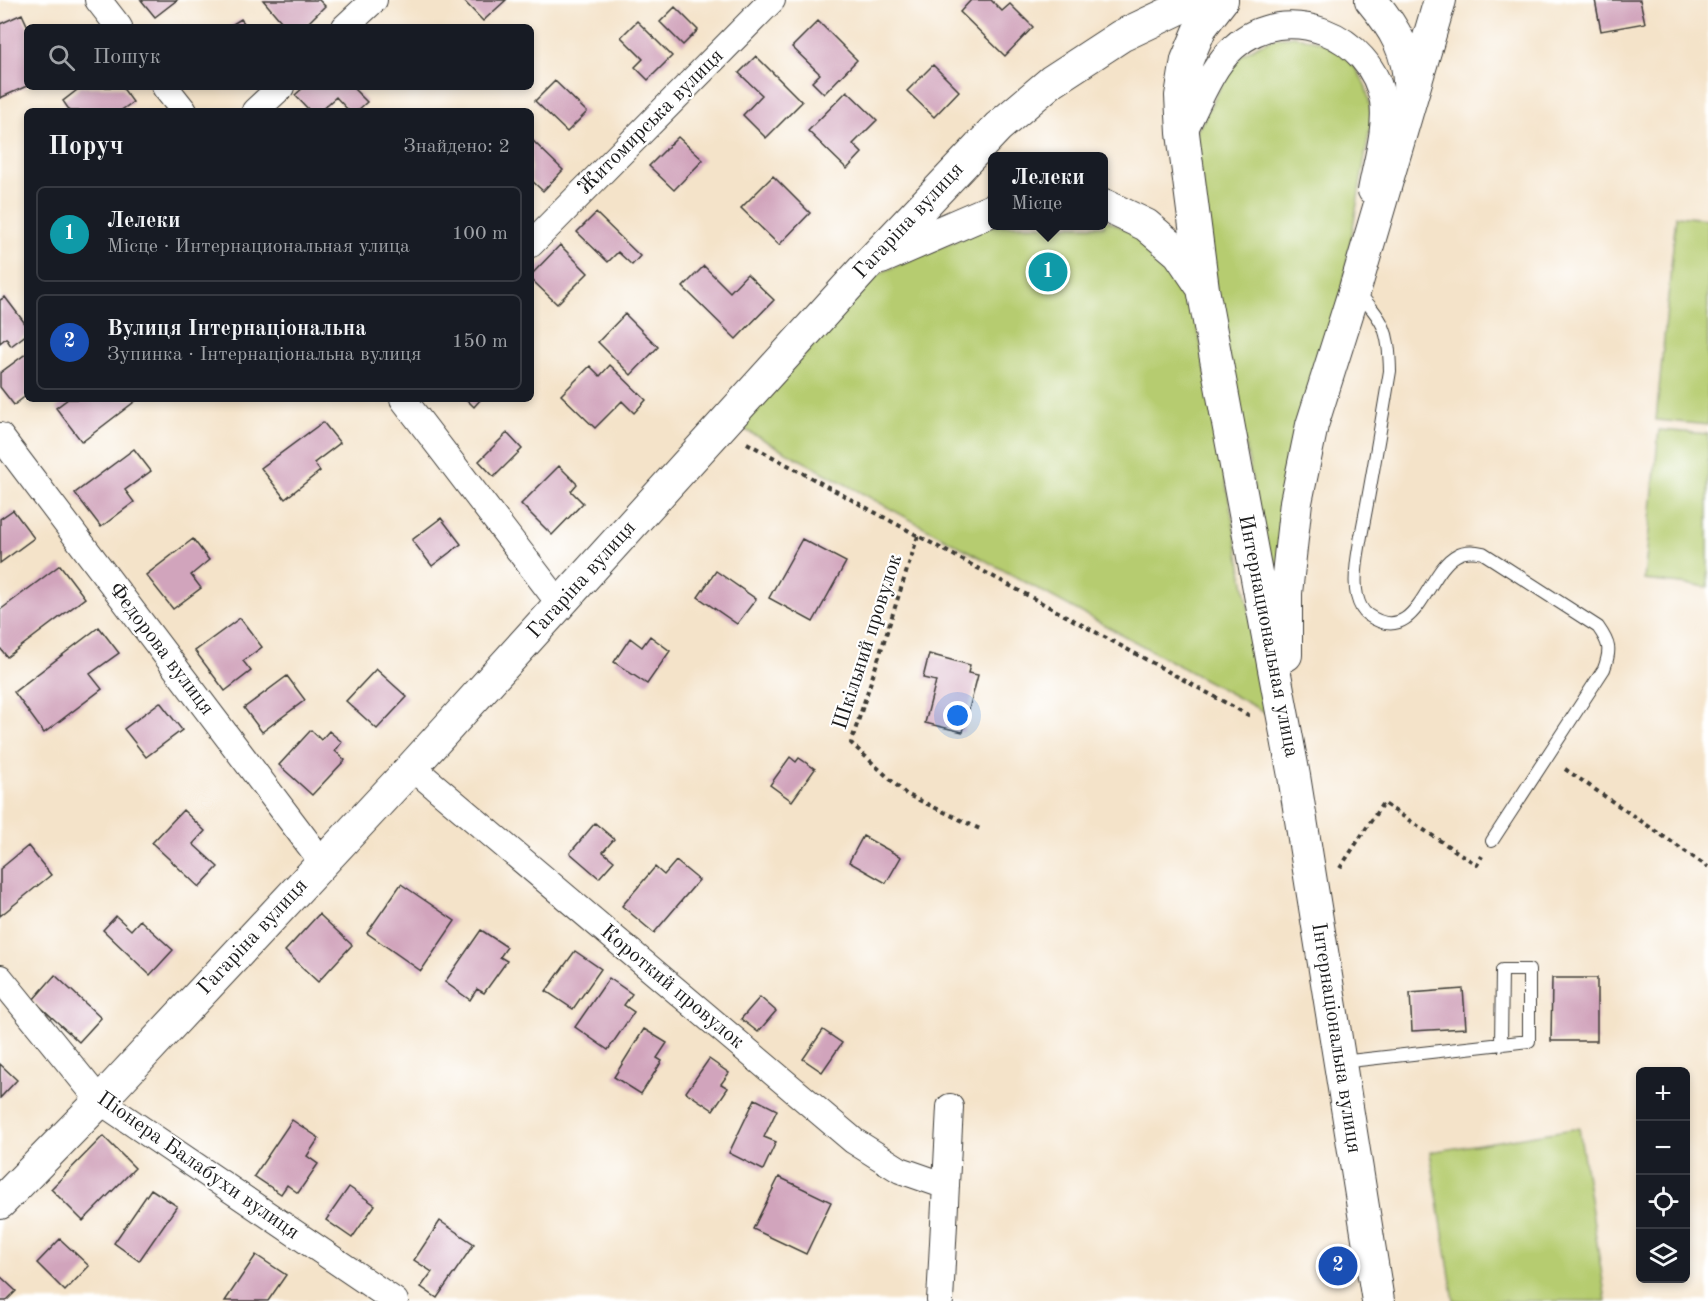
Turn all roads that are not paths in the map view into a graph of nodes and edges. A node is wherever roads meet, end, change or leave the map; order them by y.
1 (98, 0) edge
2 (374, 0) edge
3 (772, 0) edge
4 (1197, 0) edge
5 (1222, 0) edge
6 (1371, 0) edge
7 (1440, 0) edge
8 (117, 24) edge
9 (348, 24) edge
10 (167, 90) edge
11 (278, 90) edge
12 (182, 108) edge
13 (258, 108) edge
14 (1407, 113) junction
15 (1183, 133) junction
16 (1108, 207) edge
17 (988, 212) edge
18 (534, 241) edge
19 (869, 263) junction
20 (1203, 288) junction
21 (1354, 289) junction
22 (405, 402) edge
23 (0, 436) edge
24 (560, 604) junction
25 (412, 767) junction
26 (1294, 776) junction
27 (1492, 841) dead end
28 (323, 863) junction
29 (0, 978) edge
30 (1501, 1045) junction
31 (1340, 1062) junction
32 (100, 1101) junction
33 (950, 1107) dead end
34 (946, 1186) junction
35 (0, 1203) edge
36 (395, 1301) edge
37 (940, 1301) edge
38 (1378, 1301) edge

1 - 8 street
2 - 9 street
3 - 18 street, Житомирська вулиця
4 - 19 street, Гагаріна вулиця
5 - 15 street, Интернациональная улица
6 - 14 street
7 - 14 street
10 - 12 street
11 - 13 street
14 - 21 street, Интернациональная улица
15 - 20 street, Интернациональная улица
15 - 21 street
16 - 20 street, Интернациональная улица
17 - 19 street
19 - 24 street, Гагаріна вулиця
20 - 26 street, Интернациональная улица
21 - 26 street, Интернациональная улица
21 - 27 lane
22 - 24 street
23 - 28 street, Федорова вулиця
24 - 25 street, Гагаріна вулиця
25 - 28 street, Гагаріна вулиця
25 - 34 street, Короткий провулок
26 - 31 street, Інтернаціональна вулиця
28 - 32 street, Гагаріна вулиця
29 - 32 street, Піонера Балабухи вулиця
30 - 30 lane
30 - 31 lane
31 - 38 street, Інтернаціональна вулиця
32 - 35 street, Гагаріна вулиця
32 - 36 street, Піонера Балабухи вулиця
33 - 34 street
34 - 37 street

